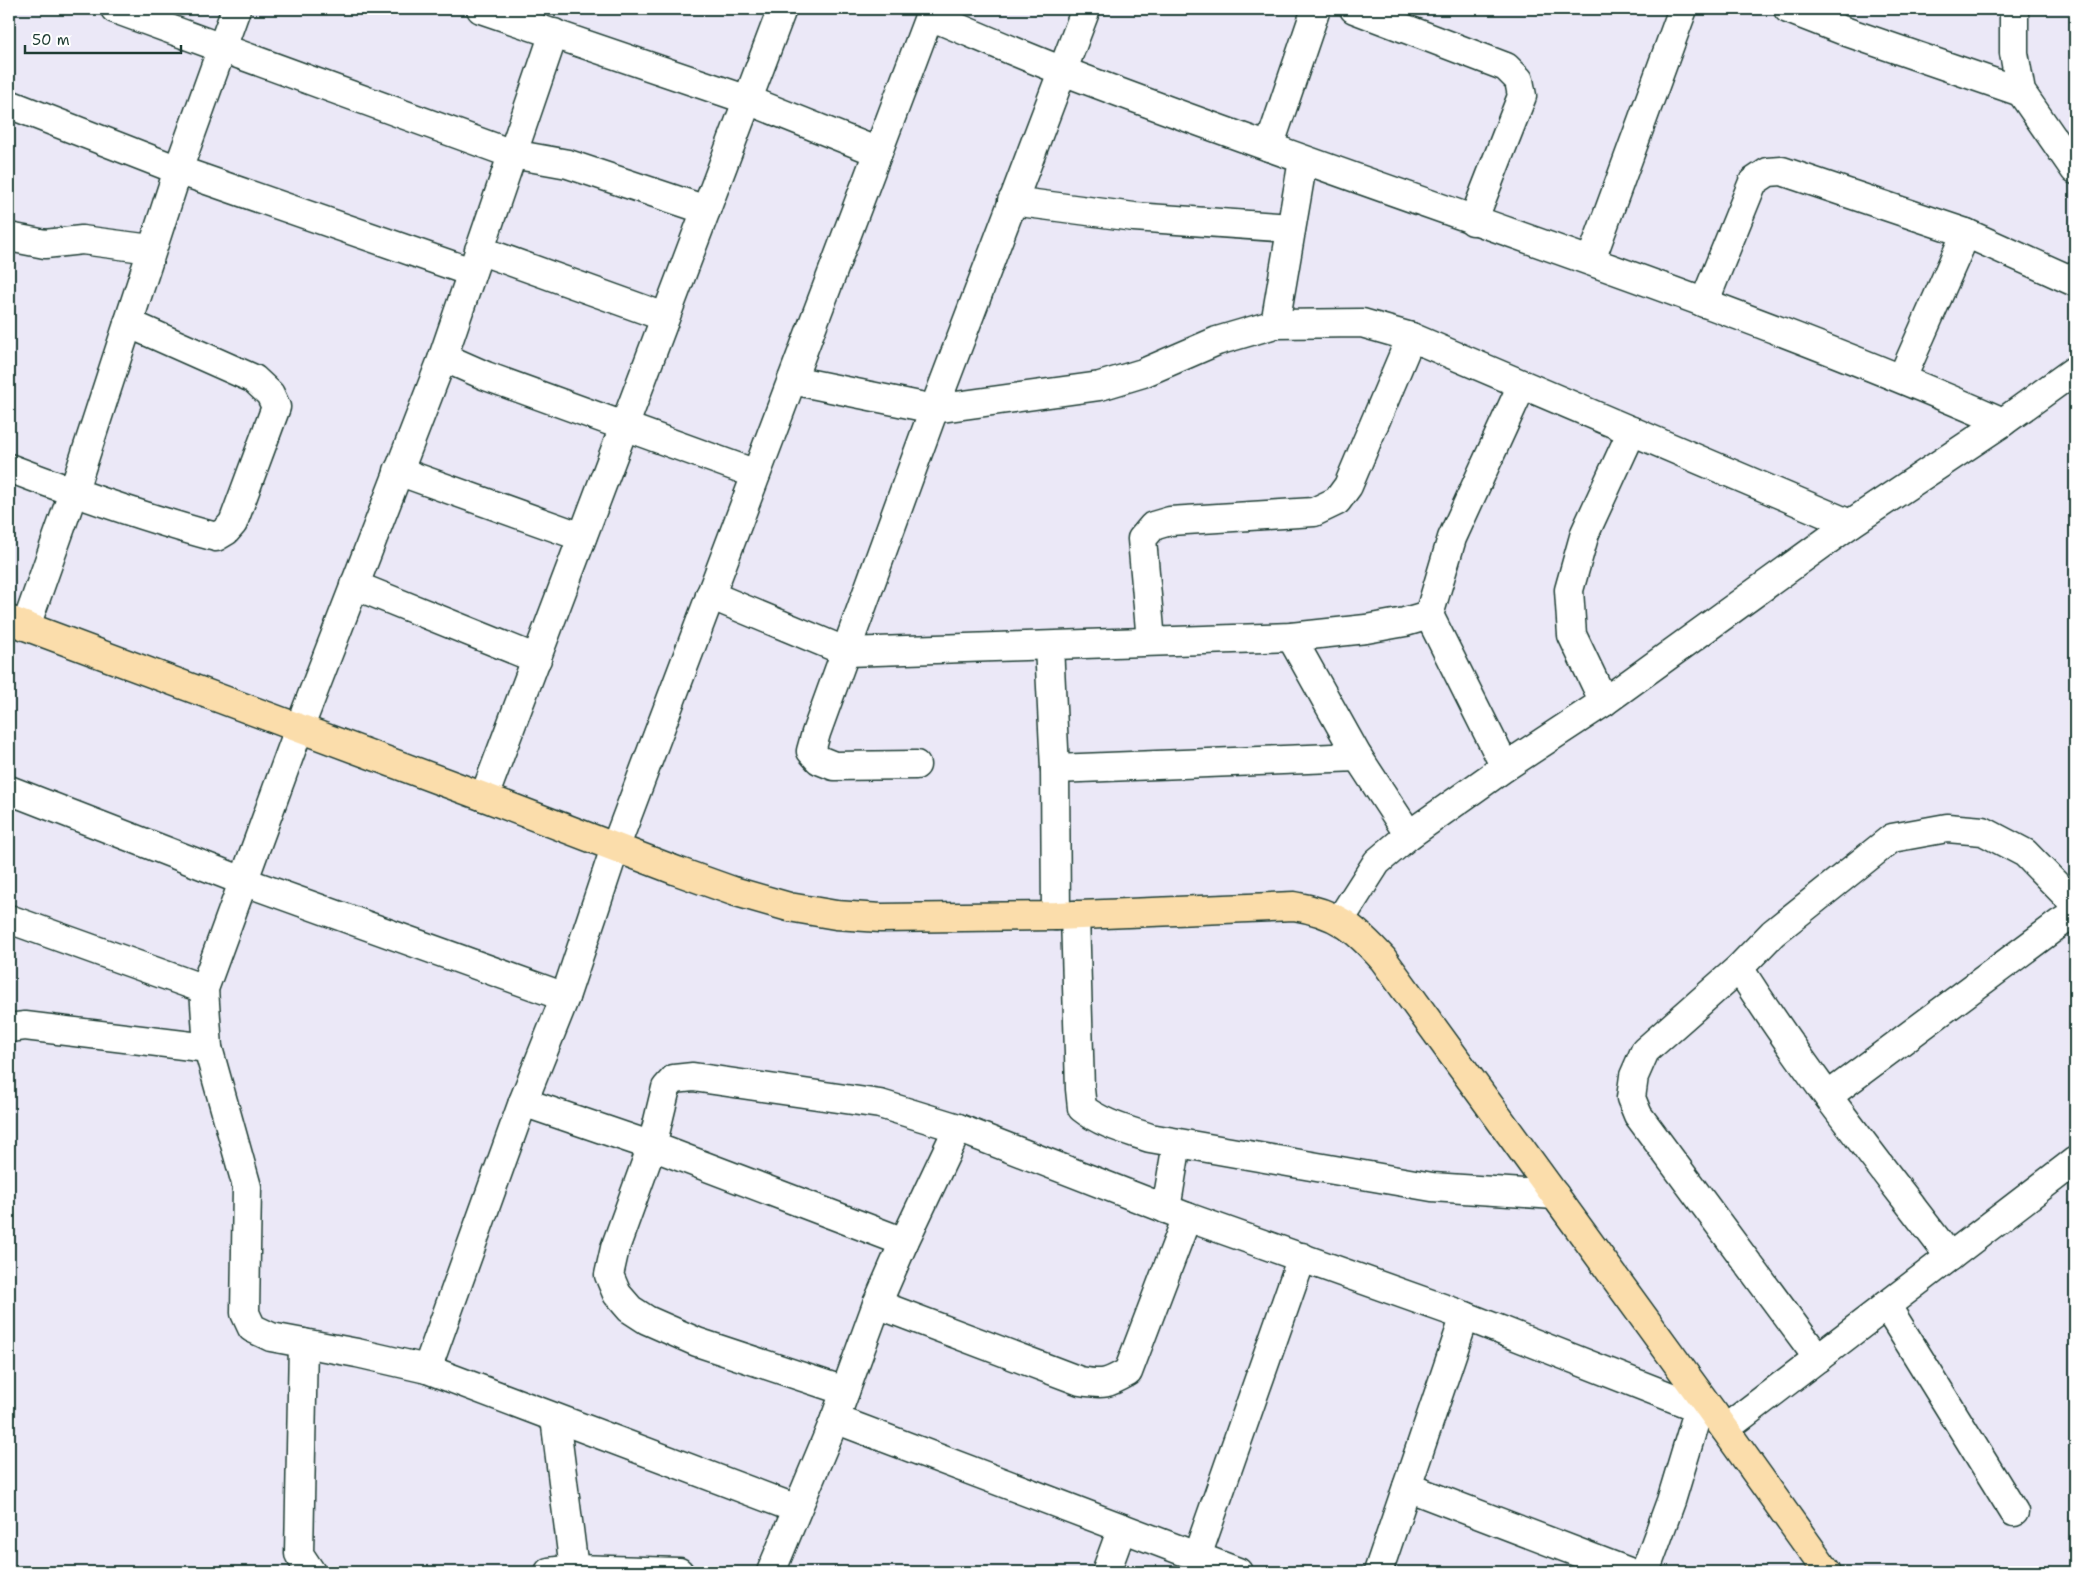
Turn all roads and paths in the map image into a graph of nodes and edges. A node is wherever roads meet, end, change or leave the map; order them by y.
1 (115, 9) edge
2 (236, 9) edge
3 (481, 9) edge
4 (782, 9) edge
5 (1086, 9) edge
6 (1316, 9) edge
7 (1354, 9) edge
8 (1683, 9) edge
9 (1788, 9) edge
10 (2014, 9) edge
11 (931, 12) edge
12 (554, 34) junction
13 (222, 47) junction
14 (1061, 70) junction
15 (2020, 92) junction
16 (748, 100) junction
17 (9, 104) edge
18 (1269, 147) junction
19 (878, 152) junction
20 (512, 154) junction
21 (1304, 160) junction
22 (178, 170) junction
23 (2075, 170) edge
24 (1012, 201) junction
25 (706, 210) junction
26 (1474, 221) junction
27 (1290, 228) junction
28 (1966, 233) junction
29 (9, 237) edge
30 (151, 249) junction
31 (1591, 260) junction
32 (475, 261) junction
33 (2075, 282) edge
34 (1704, 303) junction
35 (665, 317) junction
36 (128, 323) junction
37 (1275, 324) junction
38 (1411, 337) junction
39 (444, 357) junction
40 (2075, 370) edge
41 (1902, 378) junction
42 (792, 380) junction
43 (1522, 384) junction
44 (934, 409) junction
45 (2003, 422) junction
46 (623, 427) junction
47 (1632, 431) junction
48 (9, 468) edge
49 (398, 471) junction
50 (756, 474) junction
51 (73, 493) junction
52 (1850, 524) junction
53 (582, 537) junction
54 (354, 585) junction
55 (710, 595) junction
56 (1429, 615) junction
57 (17, 623) edge
58 (1291, 637) junction
59 (1151, 641) junction
60 (1050, 646) junction
61 (847, 652) junction
62 (537, 658) junction
63 (1604, 702) junction
64 (299, 729) junction
65 (1358, 756) junction
66 (916, 765) dead end
67 (1505, 767) junction
68 (1055, 769) junction
69 (9, 790) edge
70 (484, 797) junction
71 (1410, 835) junction
72 (615, 848) junction
73 (243, 881) junction
74 (2075, 907) edge
75 (2075, 914) edge
76 (1065, 915) junction
77 (9, 919) edge
78 (1340, 920) junction
79 (1739, 968) junction
80 (204, 989) junction
81 (565, 997) junction
82 (9, 1028) edge
83 (208, 1048) junction
84 (1828, 1096) junction
85 (523, 1102) junction
86 (958, 1128) junction
87 (1177, 1143) junction
88 (652, 1146) junction
89 (2075, 1162) edge
90 (1555, 1195) junction
91 (1176, 1213) junction
92 (904, 1242) junction
93 (1302, 1257) junction
94 (1950, 1257) junction
95 (877, 1304) junction
96 (1886, 1305) junction
97 (1465, 1316) junction
98 (303, 1344) junction
99 (1818, 1358) junction
100 (427, 1369) junction
101 (845, 1391) junction
102 (1713, 1417) junction
103 (556, 1418) junction
104 (835, 1419) junction
105 (1407, 1487) junction
106 (797, 1509) junction
107 (2014, 1512) dead end
108 (1122, 1528) junction
109 (1196, 1556) junction
110 (562, 1570) edge
111 (311, 1572) edge
112 (679, 1572) edge
113 (771, 1572) edge
114 (1106, 1572) edge
115 (1235, 1572) edge
116 (1378, 1572) edge
117 (1629, 1572) edge
118 (1645, 1572) edge
119 (1827, 1572) edge

1 - 13 street
2 - 13 street
3 - 12 street
4 - 16 street
5 - 14 street
6 - 18 street
7 - 26 street
8 - 31 street
9 - 15 street
10 - 15 street
11 - 14 street
11 - 19 street
12 - 16 street
12 - 20 street
13 - 20 street
13 - 22 street
14 - 18 street
14 - 24 street
15 - 23 street
16 - 19 street
16 - 25 street
17 - 22 street
18 - 21 street
19 - 42 street
20 - 25 street
20 - 32 street
21 - 26 street
21 - 27 street
22 - 30 street
22 - 32 street
24 - 27 street
24 - 44 street
25 - 35 street
26 - 31 street
27 - 37 street
28 - 33 street
28 - 34 street
28 - 41 street
29 - 30 street
30 - 36 street
31 - 34 street
32 - 35 street
32 - 39 street
34 - 41 street
35 - 46 street
36 - 51 street
36 - 51 street
37 - 38 street
37 - 44 street
38 - 43 street
38 - 59 street
39 - 46 street
39 - 49 street
40 - 45 street
41 - 45 street
42 - 44 street
42 - 50 street
43 - 47 street
43 - 56 street
44 - 61 street
45 - 52 street
46 - 50 street
46 - 53 street
47 - 52 street
47 - 63 street
48 - 51 street
49 - 53 street
49 - 54 street
50 - 55 street
51 - 57 street
52 - 63 street
53 - 62 street
54 - 62 street
54 - 64 street
55 - 61 street
55 - 72 street
56 - 58 street
56 - 67 street
57 - 64 main road
58 - 59 street
58 - 65 street
59 - 60 street
60 - 61 street
60 - 68 street
61 - 66 street
62 - 70 street
63 - 67 street
64 - 70 main road
64 - 73 street
65 - 68 street
65 - 71 street
67 - 71 street
68 - 76 street
69 - 73 street
70 - 72 main road
71 - 78 street
72 - 76 main road
72 - 81 street
73 - 80 street
73 - 81 street
74 - 79 street
75 - 84 street
76 - 78 main road
76 - 87 street
77 - 80 street
78 - 90 main road
79 - 84 street
79 - 99 street
80 - 83 street
81 - 85 street
82 - 83 street
83 - 98 street
84 - 94 street
85 - 88 street
85 - 100 street
86 - 88 street
86 - 91 street
86 - 92 street
87 - 90 street
87 - 91 street
88 - 92 street
88 - 101 street
89 - 94 street
90 - 102 main road
91 - 93 street
91 - 95 street
92 - 95 street
93 - 97 street
93 - 109 street
94 - 96 street
95 - 101 street
96 - 99 street
96 - 107 street
97 - 102 street
97 - 105 street
98 - 100 street
98 - 111 street
99 - 102 street
100 - 103 street
101 - 104 street
102 - 118 street
102 - 119 main road
103 - 106 street
103 - 110 street
104 - 106 street
104 - 108 street
105 - 116 street
105 - 117 street
106 - 113 street
108 - 109 street
108 - 114 street
109 - 115 street
110 - 112 street

